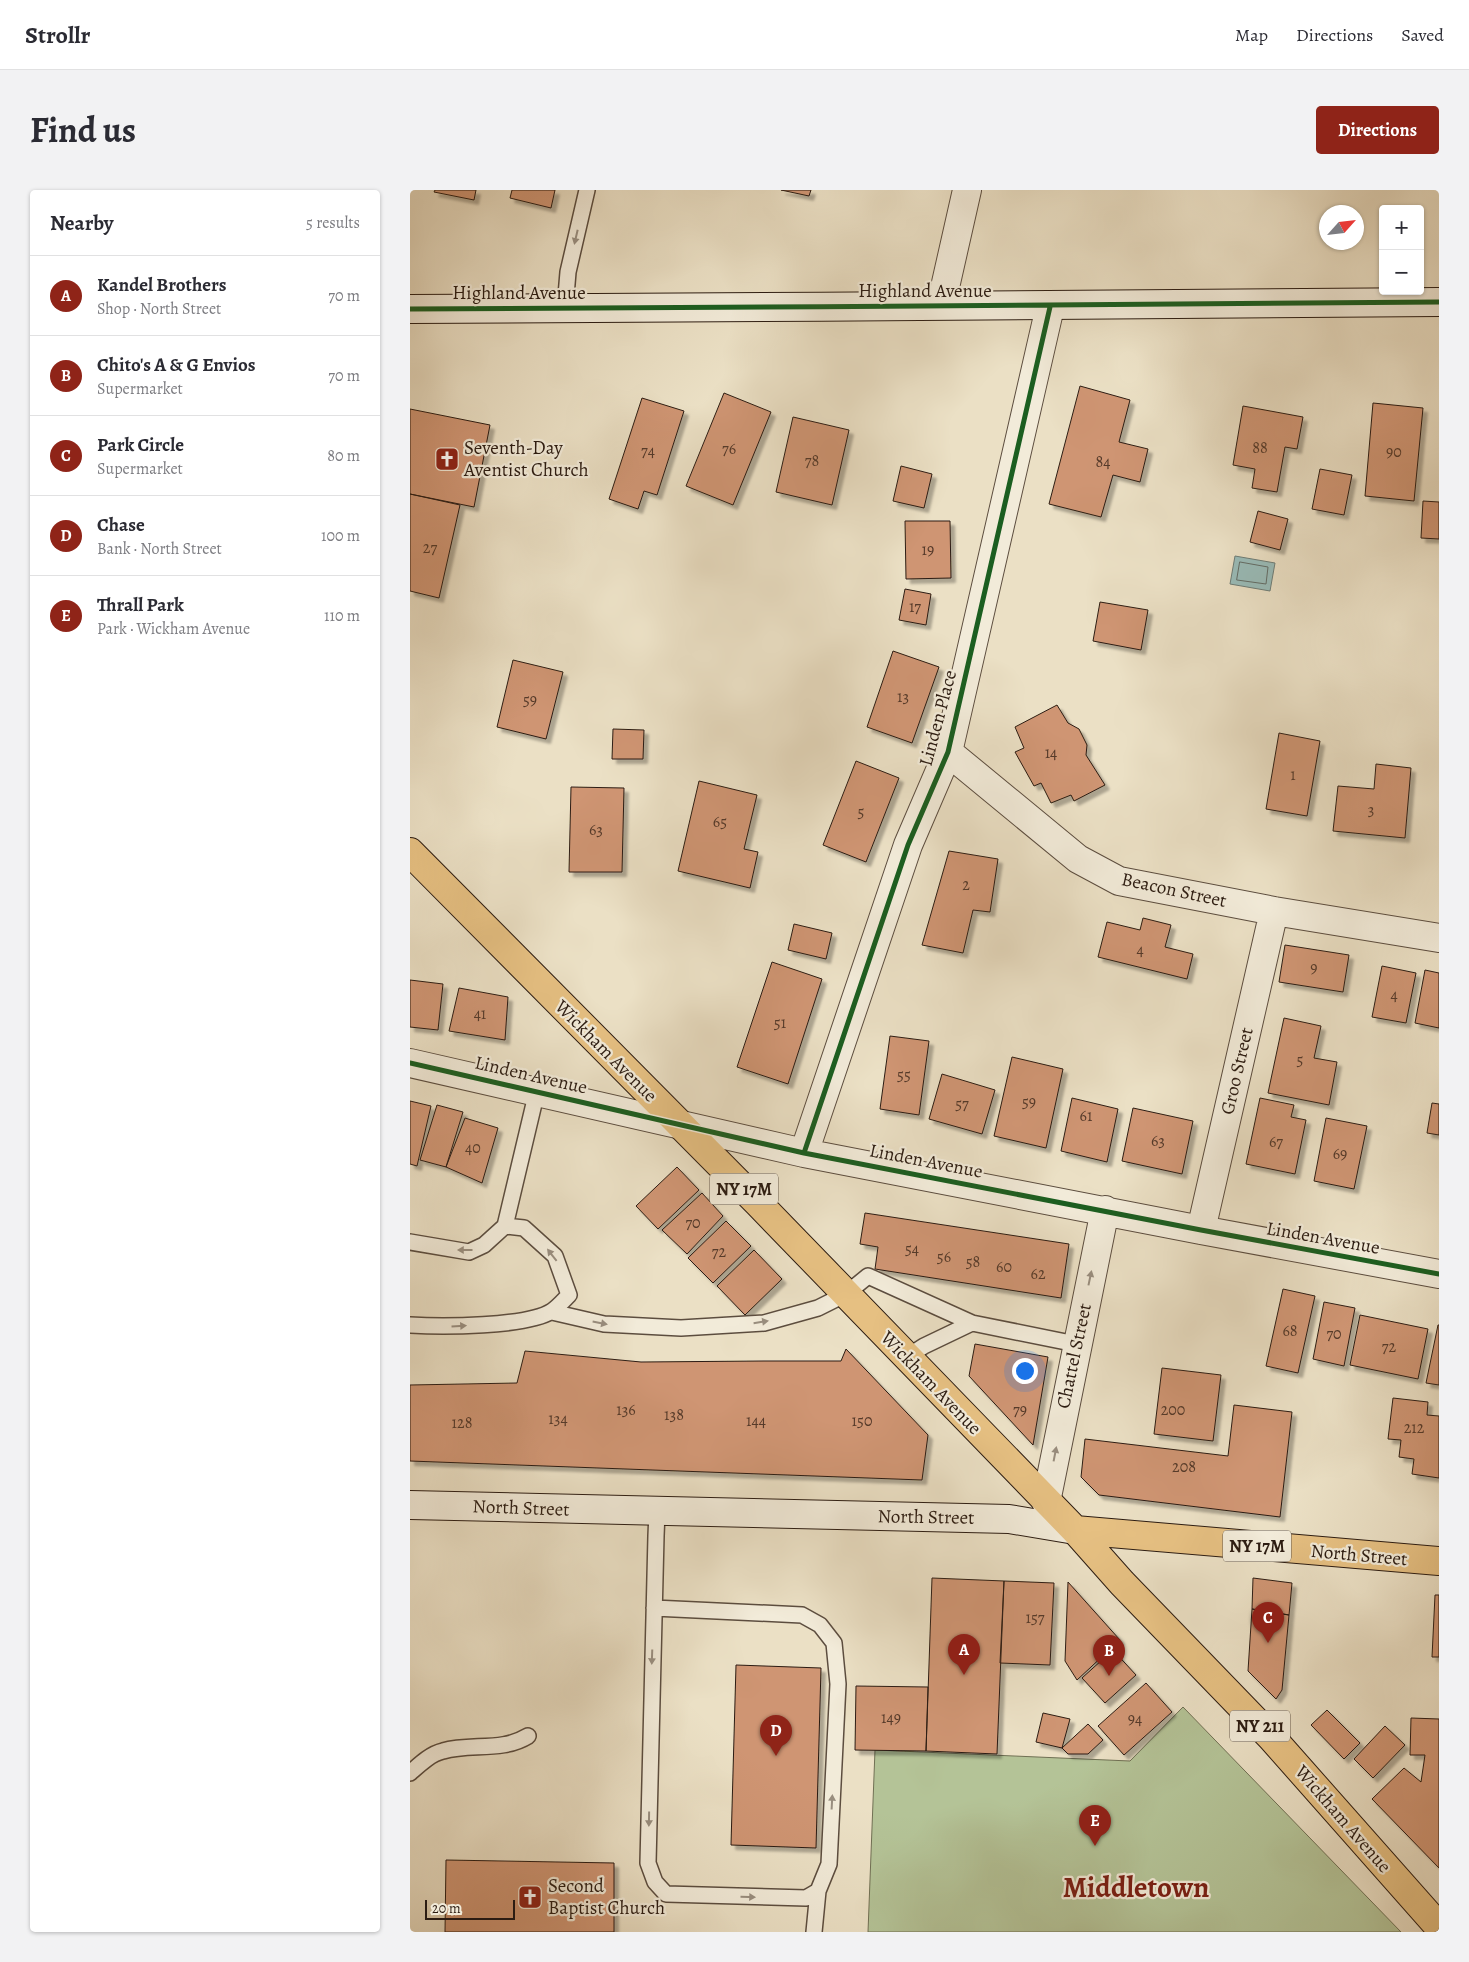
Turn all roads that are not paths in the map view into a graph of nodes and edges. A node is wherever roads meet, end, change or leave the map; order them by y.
1 (588, 190) edge
2 (967, 190) edge
3 (1439, 302) edge
4 (941, 305) junction
5 (1050, 307) junction
6 (565, 308) junction
7 (410, 309) edge
8 (948, 752) junction
9 (410, 852) edge
10 (1274, 911) junction
11 (1439, 938) edge
12 (410, 1063) edge
13 (537, 1091) junction
14 (682, 1126) junction
15 (804, 1152) junction
16 (1105, 1210) junction
17 (505, 1226) junction
18 (1201, 1230) junction
19 (410, 1242) edge
20 (1439, 1274) edge
21 (846, 1294) junction
22 (552, 1312) junction
23 (972, 1324) junction
24 (410, 1325) edge
25 (1076, 1344) junction
26 (906, 1357) junction
27 (1046, 1502) junction
28 (410, 1505) edge
29 (657, 1512) junction
30 (1075, 1530) junction
31 (1439, 1561) edge
32 (654, 1608) junction
33 (528, 1736) dead end
34 (410, 1773) edge
35 (818, 1891) junction
36 (1439, 1927) edge
37 (814, 1932) edge

1 -> 6 lane
2 - 4 street
3 - 5 street, Highland Avenue
4 - 5 street, Highland Avenue
4 - 6 street, Highland Avenue
5 - 8 street, Linden Place
6 - 7 street, Highland Avenue
8 - 10 street, Beacon Street
8 - 15 street, Linden Place
9 - 14 main road, Wickham Avenue / NY 17M
10 - 11 street, Beacon Street
10 - 18 street, Groo Street
12 - 13 street, Linden Avenue
13 - 14 street, Linden Avenue
13 - 17 lane
14 - 15 street, Linden Avenue
14 - 21 main road, Wickham Avenue / NY 17M
15 - 16 street, Linden Avenue
16 - 18 street, Linden Avenue
25 -> 16 street, Chattel Street
17 -> 19 lane
22 -> 17 lane
18 - 20 street, Linden Avenue
22 -> 21 lane
21 - 23 lane
21 - 26 main road, Wickham Avenue / NY 17M
24 -> 22 lane
23 - 25 lane
23 - 26 lane
27 -> 25 street, Chattel Street
26 - 27 main road, Wickham Avenue / NY 17M
27 - 30 main road, Wickham Avenue / NY 17M
28 - 29 street, North Street
29 - 30 street, North Street
29 - 32 lane
30 - 31 main road, North Street / NY 17M
30 - 36 main road, Wickham Avenue / NY 211
35 -> 32 lane
32 -> 35 lane
33 - 34 lane
35 - 37 lane

